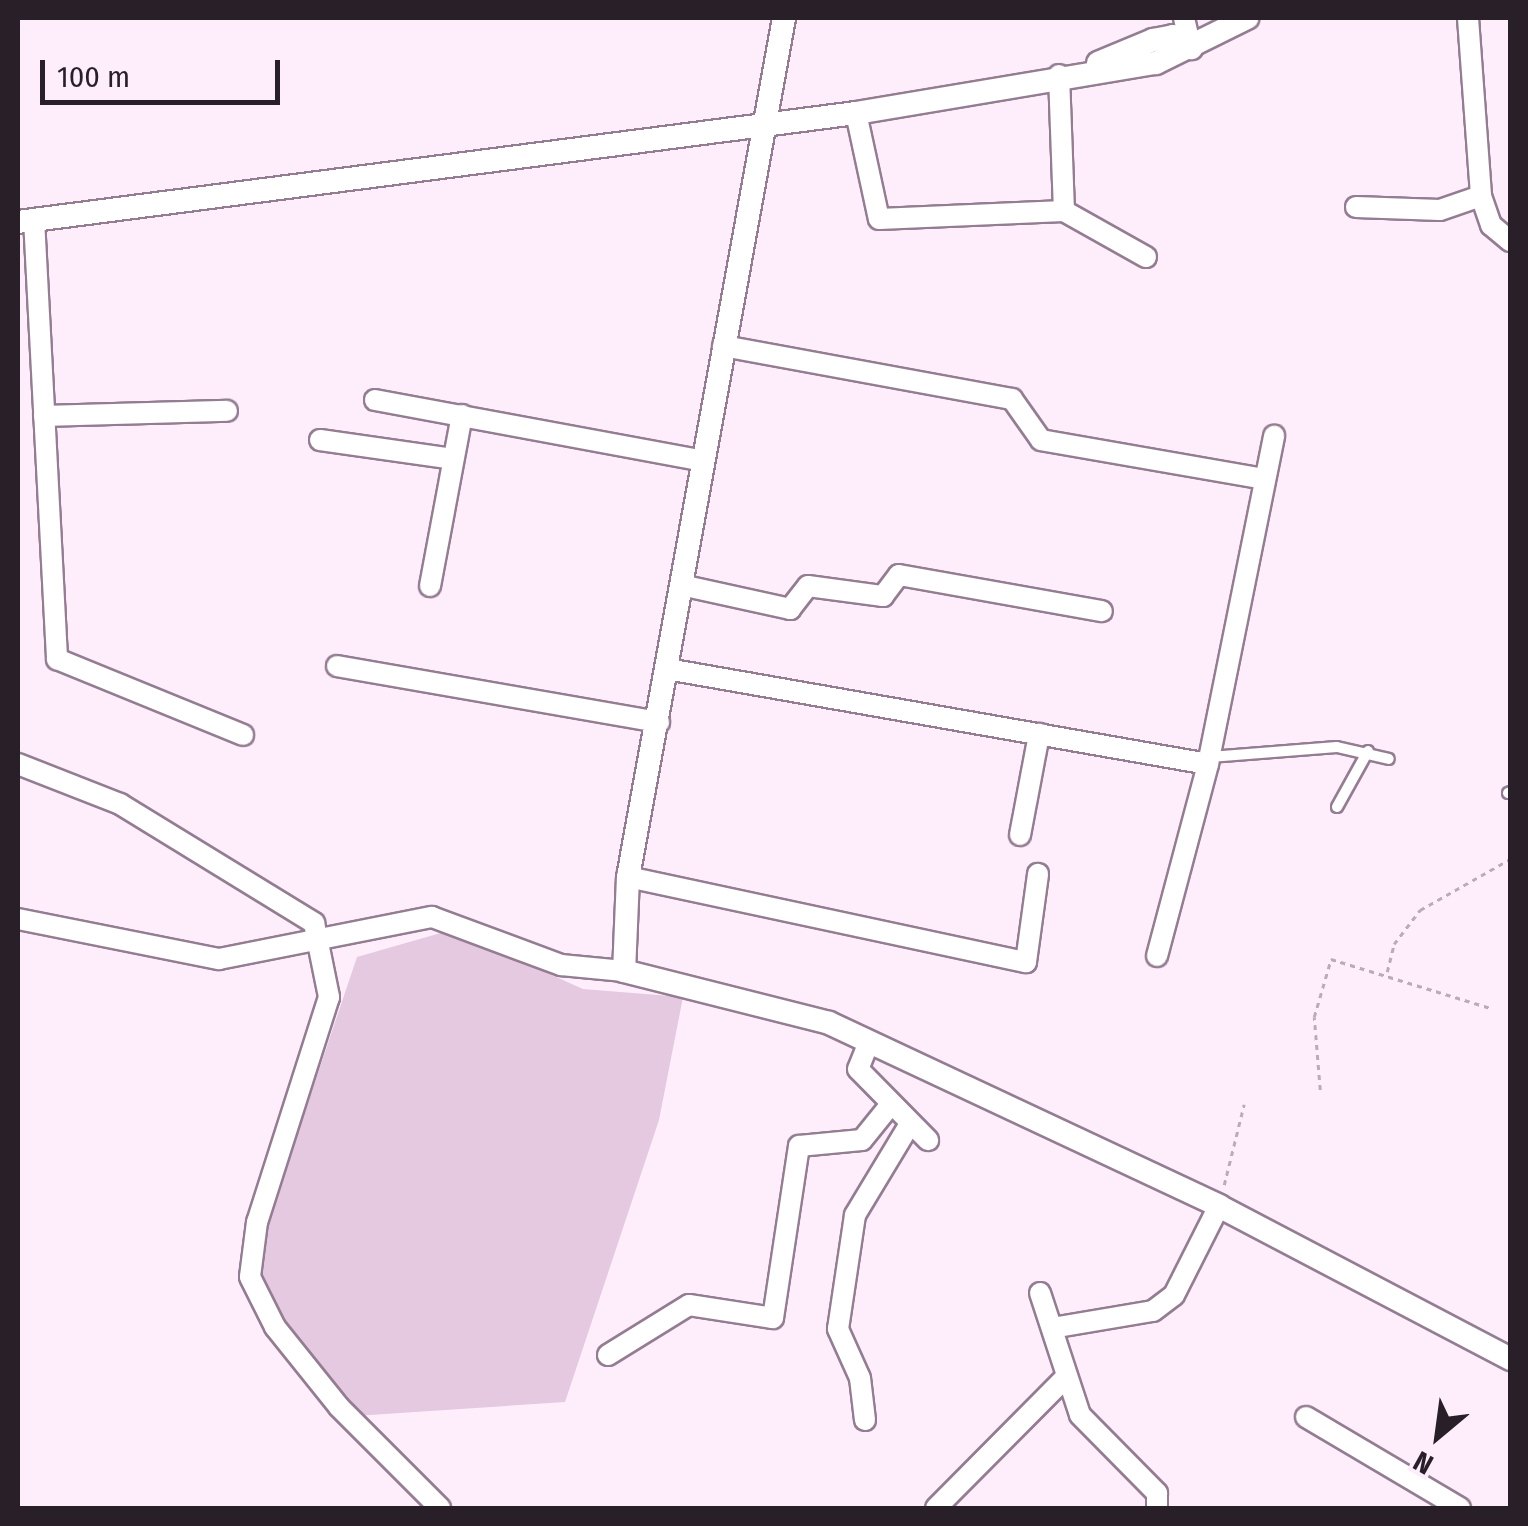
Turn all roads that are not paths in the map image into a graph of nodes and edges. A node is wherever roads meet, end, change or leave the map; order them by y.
1 (784, 18) edge
2 (1184, 18) edge
3 (1247, 18) edge
4 (1468, 18) edge
5 (1191, 48) junction
6 (1071, 73) junction
7 (856, 113) junction
8 (766, 124) junction
9 (1481, 196) junction
10 (1356, 207) dead end
11 (1064, 211) junction
12 (26, 221) edge
13 (1510, 241) edge
14 (1146, 257) dead end
15 (723, 346) junction
16 (375, 400) dead end
17 (227, 411) dead end
18 (44, 416) junction
19 (462, 416) junction
20 (1274, 436) dead end
21 (320, 440) dead end
22 (453, 459) junction
23 (700, 460) junction
24 (1265, 479) junction
25 (680, 585) junction
26 (430, 586) dead end
27 (1102, 611) dead end
28 (337, 666) dead end
29 (667, 669) junction
30 (659, 722) junction
31 (1039, 734) junction
32 (243, 735) dead end
33 (1368, 751) junction
34 (1388, 759) dead end
35 (1209, 760) junction
36 (18, 764) edge
37 (1337, 806) dead end
38 (1020, 835) dead end
39 (1038, 874) dead end
40 (628, 877) junction
41 (18, 920) edge
42 (318, 940) junction
43 (1157, 956) dead end
44 (624, 971) junction
45 (869, 1042) junction
46 (892, 1104) junction
47 (910, 1124) junction
48 (928, 1140) dead end
49 (1219, 1206) junction
50 (1040, 1293) dead end
51 (1052, 1328) junction
52 (608, 1355) dead end
53 (1510, 1360) edge
54 (1065, 1378) junction
55 (1306, 1418) dead end
56 (864, 1420) dead end
57 (440, 1508) edge
58 (936, 1508) edge
59 (1158, 1508) edge
60 (1460, 1508) edge

1 - 8 street
2 - 5 street
3 - 5 street
4 - 9 street
5 - 6 street
6 - 7 street
6 - 11 street
7 - 8 street
7 - 11 street
8 - 12 street
8 - 15 street
9 - 10 street
9 - 13 street
11 - 14 street
12 - 18 street
15 - 23 street
15 - 24 street
16 - 19 street
17 - 18 street
18 - 32 street
19 - 22 street
19 - 23 street
20 - 24 street
21 - 22 street
22 - 26 street
23 - 25 street
24 - 35 street
25 - 27 street
25 - 29 street
28 - 30 street
29 - 30 street
29 - 31 street
30 - 40 street
31 - 35 street
31 - 38 street
33 - 34 lane
33 - 35 lane
33 - 37 lane
35 - 43 street
36 - 42 street
39 - 40 street
40 - 44 street
41 - 42 street
42 - 44 street
42 - 57 street
44 - 45 street
45 - 46 street
45 - 49 street
46 - 47 street
46 - 52 street
47 - 48 street
47 - 56 street
49 - 51 street
49 - 53 street
50 - 51 street
51 - 54 street
54 - 58 street
54 - 59 street
55 - 60 street

